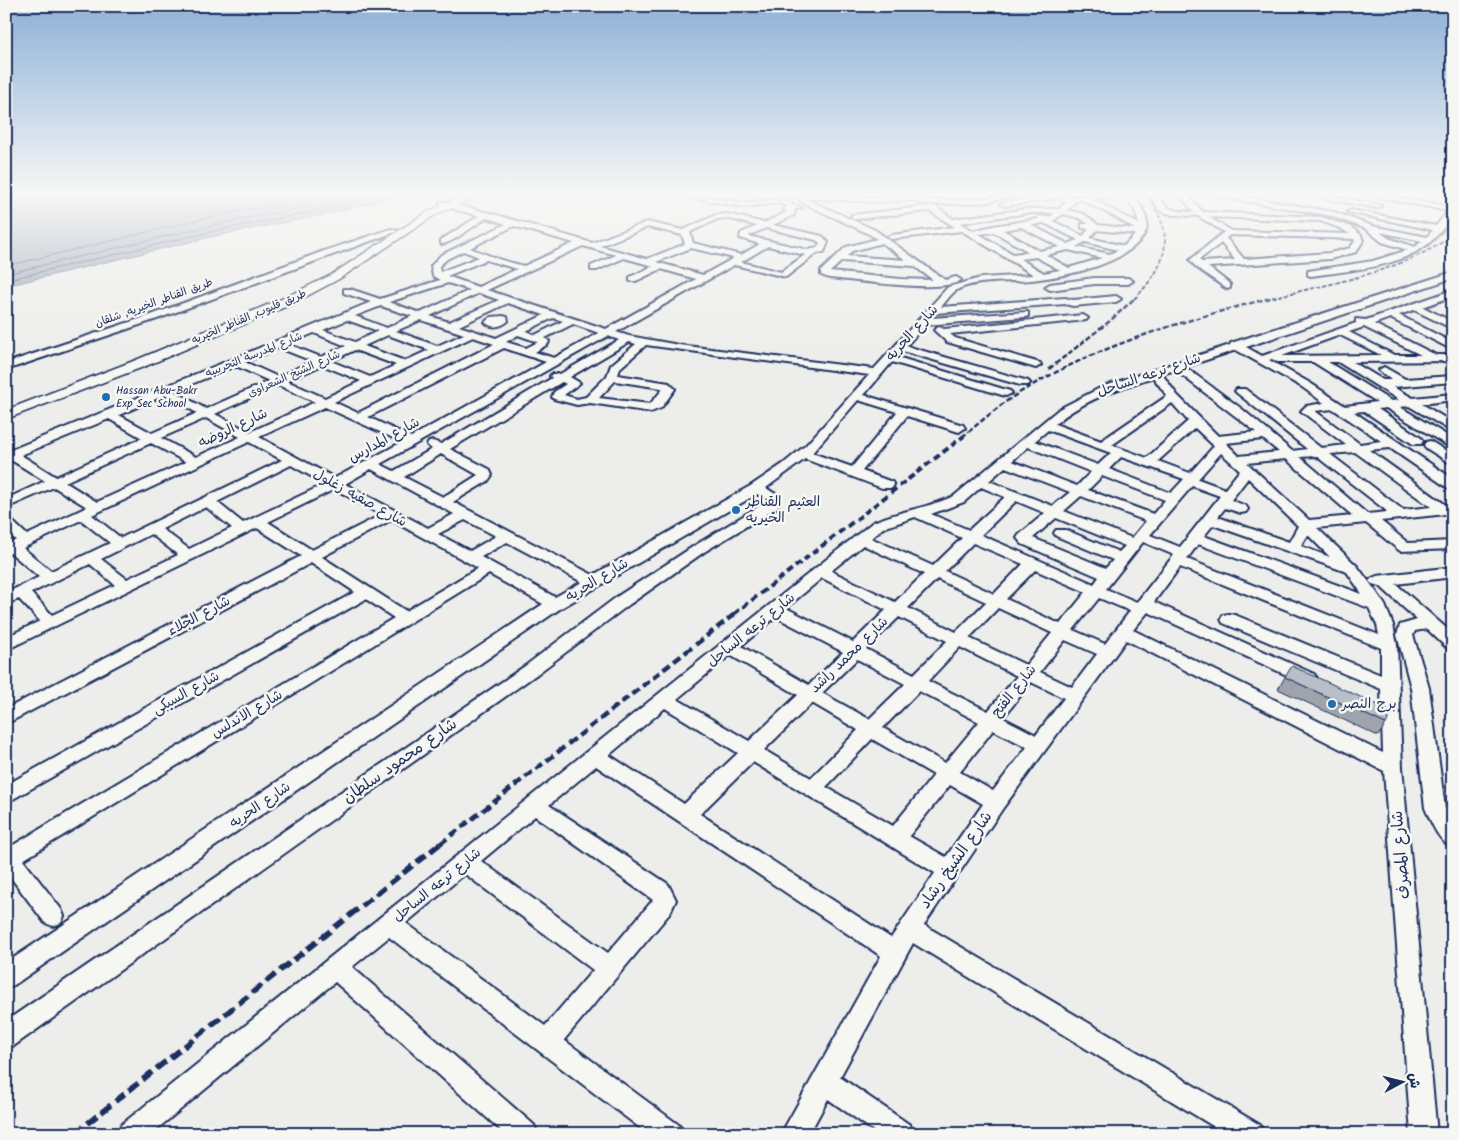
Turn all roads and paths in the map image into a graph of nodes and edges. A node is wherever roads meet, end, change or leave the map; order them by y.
1 (348, 246) edge
2 (374, 246) edge
3 (378, 246) edge
4 (467, 246) edge
5 (584, 246) edge
6 (591, 246) edge
7 (687, 246) edge
8 (694, 246) edge
9 (762, 246) edge
10 (777, 246) edge
11 (823, 246) edge
12 (855, 246) edge
13 (897, 246) edge
14 (900, 246) edge
15 (994, 246) edge
16 (1024, 246) edge
17 (1125, 246) edge
18 (1211, 246) edge
19 (1232, 246) edge
20 (1319, 246) edge
21 (1356, 246) edge
22 (1405, 246) edge
23 (1419, 246) edge
24 (1067, 247) joint
25 (463, 248) junction
26 (1414, 249) junction
27 (1055, 251) junction
28 (813, 253) junction
29 (1037, 254) junction
30 (624, 255) junction
31 (1330, 256) junction
32 (1110, 257) junction
33 (485, 258) junction
34 (838, 258) junction
35 (1013, 258) junction
36 (736, 260) junction
37 (855, 260) junction
38 (354, 261) junction
39 (648, 262) junction
40 (1242, 262) junction
41 (918, 264) junction
42 (1089, 265) junction
43 (1199, 265) junction
44 (660, 266) junction
45 (526, 268) junction
46 (594, 268) dead end
47 (1344, 268) junction
48 (1068, 271) junction
49 (1311, 273) dead end
50 (1453, 275) edge
51 (443, 278) junction
52 (704, 278) junction
53 (846, 278) junction
54 (633, 279) dead end
55 (1094, 281) junction
56 (1128, 281) dead end
57 (953, 284) junction
58 (1227, 286) dead end
59 (1052, 288) junction
60 (416, 289) junction
61 (478, 290) junction
62 (1414, 290) junction
63 (347, 291) dead end
64 (1106, 291) junction
65 (1453, 293) edge
66 (1435, 299) junction
67 (506, 300) junction
68 (380, 302) junction
69 (452, 302) junction
70 (1050, 302) junction
71 (523, 306) junction
72 (1414, 306) junction
73 (1453, 307) edge
74 (956, 308) junction
75 (1341, 311) junction
76 (932, 313) junction
77 (551, 315) junction
78 (1015, 315) junction
79 (1390, 315) junction
80 (346, 316) junction
81 (421, 316) junction
82 (472, 316) junction
83 (966, 318) junction
84 (1083, 318) dead end
85 (497, 321) junction
86 (570, 322) junction
87 (1366, 323) junction
88 (1026, 324) junction
89 (450, 326) junction
90 (522, 329) junction
91 (314, 330) junction
92 (1451, 330) edge
93 (388, 331) junction
94 (941, 332) junction
95 (1341, 332) junction
96 (604, 333) junction
97 (474, 334) junction
98 (1431, 336) junction
99 (536, 338) junction
100 (627, 339) junction
101 (644, 342) junction
102 (500, 343) junction
103 (279, 344) junction
104 (1235, 345) junction
105 (355, 346) junction
106 (1453, 347) edge
107 (438, 350) junction
108 (526, 352) junction
109 (895, 352) junction
110 (568, 353) junction
111 (1428, 357) junction
112 (1314, 358) junction
113 (1339, 358) junction
114 (1394, 358) junction
115 (1453, 358) edge
116 (1262, 359) junction
117 (591, 360) junction
118 (553, 361) junction
119 (237, 362) junction
120 (321, 362) junction
121 (129, 365) junction
122 (405, 365) junction
123 (1036, 365) dead end
124 (1176, 365) junction
125 (6, 367) edge
126 (538, 370) junction
127 (1384, 370) dead end
128 (613, 372) junction
129 (1155, 372) junction
130 (877, 373) junction
131 (1453, 374) edge
132 (561, 378) junction
133 (1453, 379) edge
134 (279, 381) junction
135 (371, 382) junction
136 (1024, 383) dead end
137 (1403, 383) junction
138 (1382, 384) junction
139 (165, 391) junction
140 (1242, 391) dead end
141 (1006, 393) dead end
142 (856, 396) junction
143 (1173, 397) junction
144 (1453, 397) edge
145 (590, 400) junction
146 (1409, 401) junction
147 (326, 403) junction
148 (1387, 404) junction
149 (1366, 407) junction
150 (1339, 408) junction
151 (6, 410) edge
152 (904, 411) junction
153 (109, 414) junction
154 (206, 414) junction
155 (6, 415) edge
156 (359, 417) junction
157 (1195, 420) junction
158 (1447, 420) edge
159 (1418, 423) junction
160 (1044, 426) junction
161 (959, 428) dead end
162 (1453, 428) edge
163 (1266, 435) junction
164 (249, 437) junction
165 (152, 438) junction
166 (415, 440) junction
167 (1417, 441) dead end
168 (1025, 442) junction
169 (1218, 442) junction
170 (1392, 444) junction
171 (1430, 445) dead end
172 (1453, 445) edge
173 (1102, 446) junction
174 (1356, 448) junction
175 (441, 449) junction
176 (1119, 452) junction
177 (1319, 452) junction
178 (804, 454) junction
179 (1290, 455) junction
180 (9, 456) edge
181 (292, 460) junction
182 (1453, 461) edge
183 (195, 462) junction
184 (1003, 462) junction
185 (1149, 463) junction
186 (370, 464) junction
187 (1242, 465) junction
188 (1100, 471) junction
189 (854, 473) junction
190 (394, 477) junction
191 (1191, 480) junction
192 (55, 482) junction
193 (980, 482) junction
194 (335, 484) junction
195 (887, 485) dead end
196 (1453, 486) edge
197 (757, 488) junction
198 (1079, 491) junction
199 (1013, 496) junction
200 (1174, 499) junction
201 (1226, 499) junction
202 (208, 501) junction
203 (443, 503) junction
204 (6, 504) edge
205 (98, 508) junction
206 (1241, 509) dead end
207 (1448, 510) edge
208 (1054, 512) junction
209 (917, 513) junction
210 (391, 514) junction
211 (465, 514) junction
212 (83, 515) junction
213 (1400, 515) junction
214 (1366, 518) junction
215 (1155, 520) junction
216 (1210, 520) junction
217 (258, 522) junction
218 (6, 524) edge
219 (1306, 525) junction
220 (152, 528) junction
221 (243, 530) junction
222 (1061, 533) dead end
223 (428, 534) junction
224 (506, 536) junction
225 (971, 536) junction
226 (862, 538) junction
227 (1196, 538) junction
228 (1137, 540) junction
229 (120, 544) junction
230 (1453, 545) edge
231 (15, 546) edge
232 (1293, 548) junction
233 (189, 556) junction
234 (312, 556) junction
235 (91, 558) junction
236 (470, 558) junction
237 (1181, 558) junction
238 (1122, 559) junction
239 (1033, 563) junction
240 (489, 568) junction
241 (821, 572) junction
242 (934, 572) junction
243 (1453, 572) edge
244 (1109, 576) junction
245 (1366, 577) junction
246 (50, 578) junction
247 (592, 581) junction
248 (126, 586) junction
249 (1096, 590) junction
250 (21, 592) junction
251 (366, 592) junction
252 (6, 599) edge
253 (996, 600) junction
254 (555, 604) junction
255 (1377, 605) junction
256 (1143, 607) junction
257 (896, 609) junction
258 (776, 610) junction
259 (406, 618) junction
260 (1229, 619) dead end
261 (50, 622) junction
262 (1428, 623) junction
263 (1063, 632) junction
264 (1123, 632) junction
265 (958, 640) junction
266 (6, 644) edge
267 (1453, 644) edge
268 (1291, 645) junction
269 (1389, 645) junction
270 (730, 647) junction
271 (854, 650) junction
272 (1109, 653) junction
273 (1280, 665) junction
274 (1028, 674) junction
275 (916, 682) junction
276 (1322, 685) edge
277 (1390, 686) junction
278 (810, 693) junction
279 (1076, 698) junction
280 (665, 700) junction
281 (6, 717) edge
282 (991, 720) junction
283 (871, 729) junction
284 (1039, 745) junction
285 (751, 752) junction
286 (596, 756) junction
287 (1394, 766) junction
288 (948, 773) junction
289 (812, 789) junction
290 (6, 795) edge
291 (996, 802) junction
292 (535, 806) junction
293 (686, 815) junction
294 (895, 838) junction
295 (1453, 838) edge
296 (7, 857) edge
297 (466, 862) junction
298 (949, 870) junction
299 (53, 916) dead end
300 (389, 924) junction
301 (909, 928) junction
302 (895, 953) junction
303 (335, 967) junction
304 (610, 968) junction
305 (6, 977) edge
306 (6, 1036) edge
307 (547, 1042) junction
308 (824, 1080) junction
309 (130, 1134) edge
310 (525, 1134) edge
311 (670, 1134) edge
312 (794, 1134) edge
313 (902, 1134) edge
314 (1251, 1134) edge
315 (1424, 1134) edge

1 - 125 street, طريق القناطر الخيريه, شلقان
2 - 38 main road, طريق قليوب, القناطر الخيريه
3 - 38 main road, طريق قليوب, القناطر الخيريه
4 - 25 street
5 - 45 street, شارع الشيخ الشعراوى
6 - 30 street
7 - 39 street
8 - 36 street
9 - 36 street, شارع المدارس
10 - 28 street
11 - 28 street
12 - 34 street
13 - 41 street
14 - 57 street
15 - 35 street
16 - 29 street
17 - 32 street
18 - 43 street
19 - 40 street
20 - 31 street
21 - 31 street
22 - 26 street
23 - 26 street
24 - 27 street
24 - 32 street
25 - 33 street
25 - 51 street
26 - 47 street
27 - 29 street
27 - 42 street
28 - 36 street
29 - 35 street
29 - 48 street
30 - 39 street
30 - 46 street
31 - 40 street
31 - 47 street
32 - 42 street
33 - 45 street
33 - 51 street, شارع المدرسة التجريبيه
34 - 37 street
34 - 53 street
35 - 59 street
36 - 52 street, شارع المدارس
37 - 41 street
37 - 53 street
38 - 121 main road, طريق قليوب, القناطر الخيريه
39 - 44 street
40 - 43 street
41 - 57 street
42 - 48 street
43 - 58 street
44 - 52 street
44 - 54 street
45 - 61 street, شارع الشيخ الشعراوى
47 - 49 street
48 - 59 street
50 - 62 street, شارع ترعه الساحل
51 - 60 street, شارع المدرسة التجريبيه
51 - 61 street
52 - 96 street, شارع المدارس
53 - 57 street
55 - 56 street
55 - 59 street
55 - 64 street
57 - 59 street
57 - 76 street, شارع الحريه
59 - 64 street
59 - 64 street
59 - 70 street
59 - 76 street
60 - 68 street, شارع المدرسة التجريبيه
60 - 69 street
61 - 67 street
61 - 69 street, شارع الشيخ الشعراوى
62 - 66 street
62 - 75 street, شارع ترعه الساحل
63 - 68 street
65 - 66 street
66 - 72 street
66 - 73 street
67 - 71 street
67 - 82 street
68 - 80 street, شارع المدرسة التجريبيه
68 - 81 street
69 - 81 street, شارع الشيخ الشعراوى
70 - 74 street
70 - 78 street
71 - 77 street
71 - 85 street, شارع الروضه
72 - 79 street
72 - 92 street
74 - 76 street
74 - 83 street
75 - 87 street
75 - 104 street, شارع ترعه الساحل
76 - 83 street
76 - 94 street
76 - 109 street, شارع الحريه
77 - 86 street
77 - 90 street
78 - 83 street
78 - 88 street
79 - 87 street
79 - 98 street
80 - 91 street, شارع المدرسة التجريبيه
80 - 93 street
81 - 89 street
81 - 93 street, شارع الشيخ الشعراوى
82 - 85 street
82 - 89 street
84 - 88 street
85 - 90 street
85 - 97 street, شارع الروضه
86 - 96 street
86 - 99 street
87 - 95 street
87 - 111 street
88 - 94 street
89 - 97 street
90 - 99 street
90 - 102 street
91 - 103 street, شارع المدرسة التجريبيه
91 - 105 street
92 - 98 street
93 - 105 street, شارع الشيخ الشعراوى
93 - 107 street
94 - 123 street
95 - 114 street
95 - 116 street
96 - 100 street
96 - 110 street, شارع المدارس
97 - 102 street
97 - 107 street, شارع الروضه
98 - 106 street
99 - 108 street
100 - 101 street
100 - 117 street
101 - 128 street
101 - 130 street
102 - 108 street
102 - 156 street
103 - 119 street, شارع المدرسة التجريبيه
103 - 120 street
104 - 116 street
104 - 124 street, شارع ترعه الساحل
105 - 120 street, شارع الشيخ الشعراوى
105 - 122 street
107 - 122 street, شارع الروضه
108 - 118 street
109 - 130 street, شارع الحريه
109 - 136 street
109 - 141 street
110 - 117 street
110 - 118 street, شارع المدارس
111 - 114 street
111 - 115 street
111 - 131 street
112 - 113 street
112 - 116 street
112 - 148 street
113 - 114 street
113 - 138 street
116 - 150 street
117 - 128 street
117 - 132 street
118 - 126 street, شارع المدارس
119 - 134 street
119 - 139 street, شارع المدرسة التجريبيه
120 - 134 street, شارع الشيخ الشعراوى
120 - 135 street
121 - 151 main road, طريق قليوب, القناطر الخيريه
121 - 155 main road, طريق قليوب, القناطر الخيريه
122 - 135 street, شارع الروضه
124 - 129 street, شارع ترعه الساحل
124 - 163 street
126 - 132 street
126 - 166 street, شارع المدارس
127 - 137 street
128 - 145 street
128 - 145 street
129 - 143 street
129 - 160 street, شارع ترعه الساحل
130 - 142 street, شارع الحريه
132 - 145 street
132 - 175 street
133 - 137 street
134 - 147 street
134 - 154 street, شارع الشيخ الشعراوى
135 - 147 street, شارع الروضه
137 - 138 street
138 - 146 street
139 - 153 street, شارع المدرسة التجريبيه
139 - 154 street, شارع صفيه زغلول
140 - 177 street
142 - 152 street
142 - 178 street, شارع الحريه
143 - 157 street
143 - 173 street
144 - 146 street
146 - 148 street
146 - 158 street
147 - 156 street
147 - 164 street, شارع الروضه
148 - 149 street
148 - 159 street
149 - 150 street
149 - 167 street
150 - 170 street
150 - 174 street
152 - 161 street
152 - 189 street
153 - 165 street
153 - 180 street, شارع المدرسة التجريبيه
154 - 164 street, شارع صفيه زغلول
154 - 165 street, شارع الشيخ الشعراوى
156 - 166 street
157 - 169 street
157 - 185 street
158 - 159 street
158 - 162 street
159 - 172 street
160 - 168 street, شارع ترعه الساحل
160 - 173 street
163 - 169 street
163 - 179 street
164 - 181 street, شارع صفيه زغلول
164 - 183 street, شارع الروضه
165 - 183 street
165 - 192 street, شارع الشيخ الشعراوى
166 - 175 street
166 - 186 street, شارع المدارس
168 - 184 street, شارع ترعه الساحل
168 - 188 street
169 - 187 street
169 - 191 street, شارع الفتح
170 - 174 street
170 - 196 street
171 - 182 street
173 - 176 street
174 - 177 street
174 - 207 street
175 - 190 street
175 - 203 street
176 - 185 street
176 - 188 street
177 - 179 street
177 - 213 street
178 - 189 street
178 - 197 street, شارع الحريه
179 - 187 street
179 - 214 street
180 - 192 street
181 - 194 street, شارع صفيه زغلول
181 - 202 street
183 - 205 street, شارع الروضه
184 - 193 street, شارع ترعه الساحل
184 - 198 street
185 - 191 street
186 - 190 street
186 - 194 street, شارع المدارس
187 - 201 street, شارع الشيخ رشاد
187 - 219 street
188 - 198 street
188 - 200 street
189 - 195 street
190 - 203 street
191 - 200 street, شارع الفتح
191 - 201 street
192 - 204 street, شارع الشيخ الشعراوى
192 - 205 street
193 - 199 street
193 - 209 street, شارع ترعه الساحل
194 - 210 street, شارع صفيه زغلول
194 - 217 street, شارع المدارس
197 - 247 street, شارع الحريه
197 - 306 street, شارع محمود سلطان
198 - 208 street
198 - 215 street
199 - 208 street
199 - 225 street, شارع محمد راشد
200 - 215 street, شارع الفتح
201 - 206 street
201 - 216 street, شارع الشيخ رشاد
202 - 220 street
202 - 221 street
203 - 211 street
205 - 212 street, شارع الروضه
207 - 213 street
208 - 228 street
208 - 244 street
209 - 225 street
209 - 226 street, شارع ترعه الساحل
210 - 223 street, شارع صفيه زغلول
210 - 234 street, شارع الجلاء
211 - 223 street
211 - 224 street
212 - 229 street
212 - 231 street, شارع الروضه
213 - 214 street
214 - 219 street
214 - 230 street
215 - 228 street, شارع الفتح
216 - 227 street, شارع الشيخ رشاد
216 - 232 street
217 - 221 street, شارع المدارس
217 - 234 street
218 - 231 street
219 - 232 street
219 - 245 street
220 - 229 street
220 - 233 street
221 - 233 street, شارع المدارس
222 - 238 street
223 - 236 street, شارع صفيه زغلول
224 - 236 street
224 - 247 street
225 - 239 street
225 - 242 street, شارع محمد راشد
226 - 241 street, شارع ترعه الساحل
226 - 242 street
227 - 237 street, شارع الشيخ رشاد
227 - 255 street
228 - 237 street
228 - 238 street, شارع الفتح
229 - 235 street
231 - 246 street
232 - 245 street
233 - 248 street, شارع المدارس
234 - 251 street
234 - 281 street, شارع الجلاء
235 - 246 street
235 - 248 street
236 - 240 street, شارع صفيه زغلول
237 - 256 street, شارع الشيخ رشاد
237 - 269 street
238 - 244 street, شارع الفتح
239 - 249 street
239 - 253 street
240 - 254 street, شارع صفيه زغلول
240 - 259 street, شارع الاندلس
241 - 257 street
241 - 258 street, شارع ترعه الساحل
242 - 253 street
242 - 257 street, شارع محمد راشد
243 - 245 street
244 - 249 street, شارع الفتح
245 - 255 street, شارع المصرف
245 - 262 street
246 - 250 street
247 - 254 street, شارع الحريه
248 - 261 street, شارع المدارس
249 - 256 street
249 - 263 street, شارع الفتح
250 - 252 street
250 - 261 street
251 - 259 street
251 - 290 street, شارع السبكى
253 - 263 street
253 - 265 street
254 - 305 street, شارع الحريه
255 - 269 street, شارع المصرف
256 - 264 street, شارع الشيخ رشاد
256 - 273 street
257 - 265 street
257 - 271 street, شارع محمد راشد
258 - 270 street, شارع ترعه الساحل
258 - 271 street
259 - 296 street, شارع الاندلس
260 - 268 street
261 - 266 street, شارع المدارس
262 - 267 street
262 - 295 street
263 - 272 street
263 - 274 street, شارع الفتح
264 - 272 street, شارع الشيخ رشاد
264 - 287 street
265 - 274 street
265 - 275 street
268 - 273 street
268 - 277 street
269 - 277 street, شارع المصرف
270 - 278 street
270 - 280 street, شارع ترعه الساحل
271 - 275 street
271 - 278 street, شارع محمد راشد
272 - 279 street, شارع الشيخ رشاد
273 - 276 street
274 - 279 street
274 - 282 street, شارع الفتح
275 - 282 street
275 - 283 street
277 - 287 street, شارع المصرف
278 - 283 street
278 - 285 street, شارع محمد راشد
279 - 284 street, شارع الشيخ رشاد
280 - 285 street
280 - 286 street, شارع ترعه الساحل
282 - 284 street
282 - 288 street, شارع الفتح
283 - 288 street
283 - 289 street
284 - 291 street, شارع الشيخ رشاد
285 - 289 street
285 - 293 street, شارع محمد راشد
286 - 292 street, شارع ترعه الساحل
286 - 293 street
287 - 315 street, شارع المصرف
288 - 291 street
288 - 294 street, شارع الفتح
289 - 294 street
291 - 298 street, شارع الشيخ رشاد
292 - 297 street, شارع ترعه الساحل
292 - 304 street
293 - 302 street
294 - 298 street
296 - 299 street
297 - 300 street, شارع ترعه الساحل
297 - 304 street
298 - 301 street, شارع الشيخ رشاد
300 - 303 street, شارع ترعه الساحل
300 - 307 street
301 - 302 street, شارع الشيخ رشاد
301 - 314 street
302 - 308 street, شارع الشيخ رشاد
303 - 309 street, شارع ترعه الساحل
303 - 310 street
304 - 307 street
307 - 311 street
308 - 312 street, شارع الشيخ رشاد
308 - 313 street

